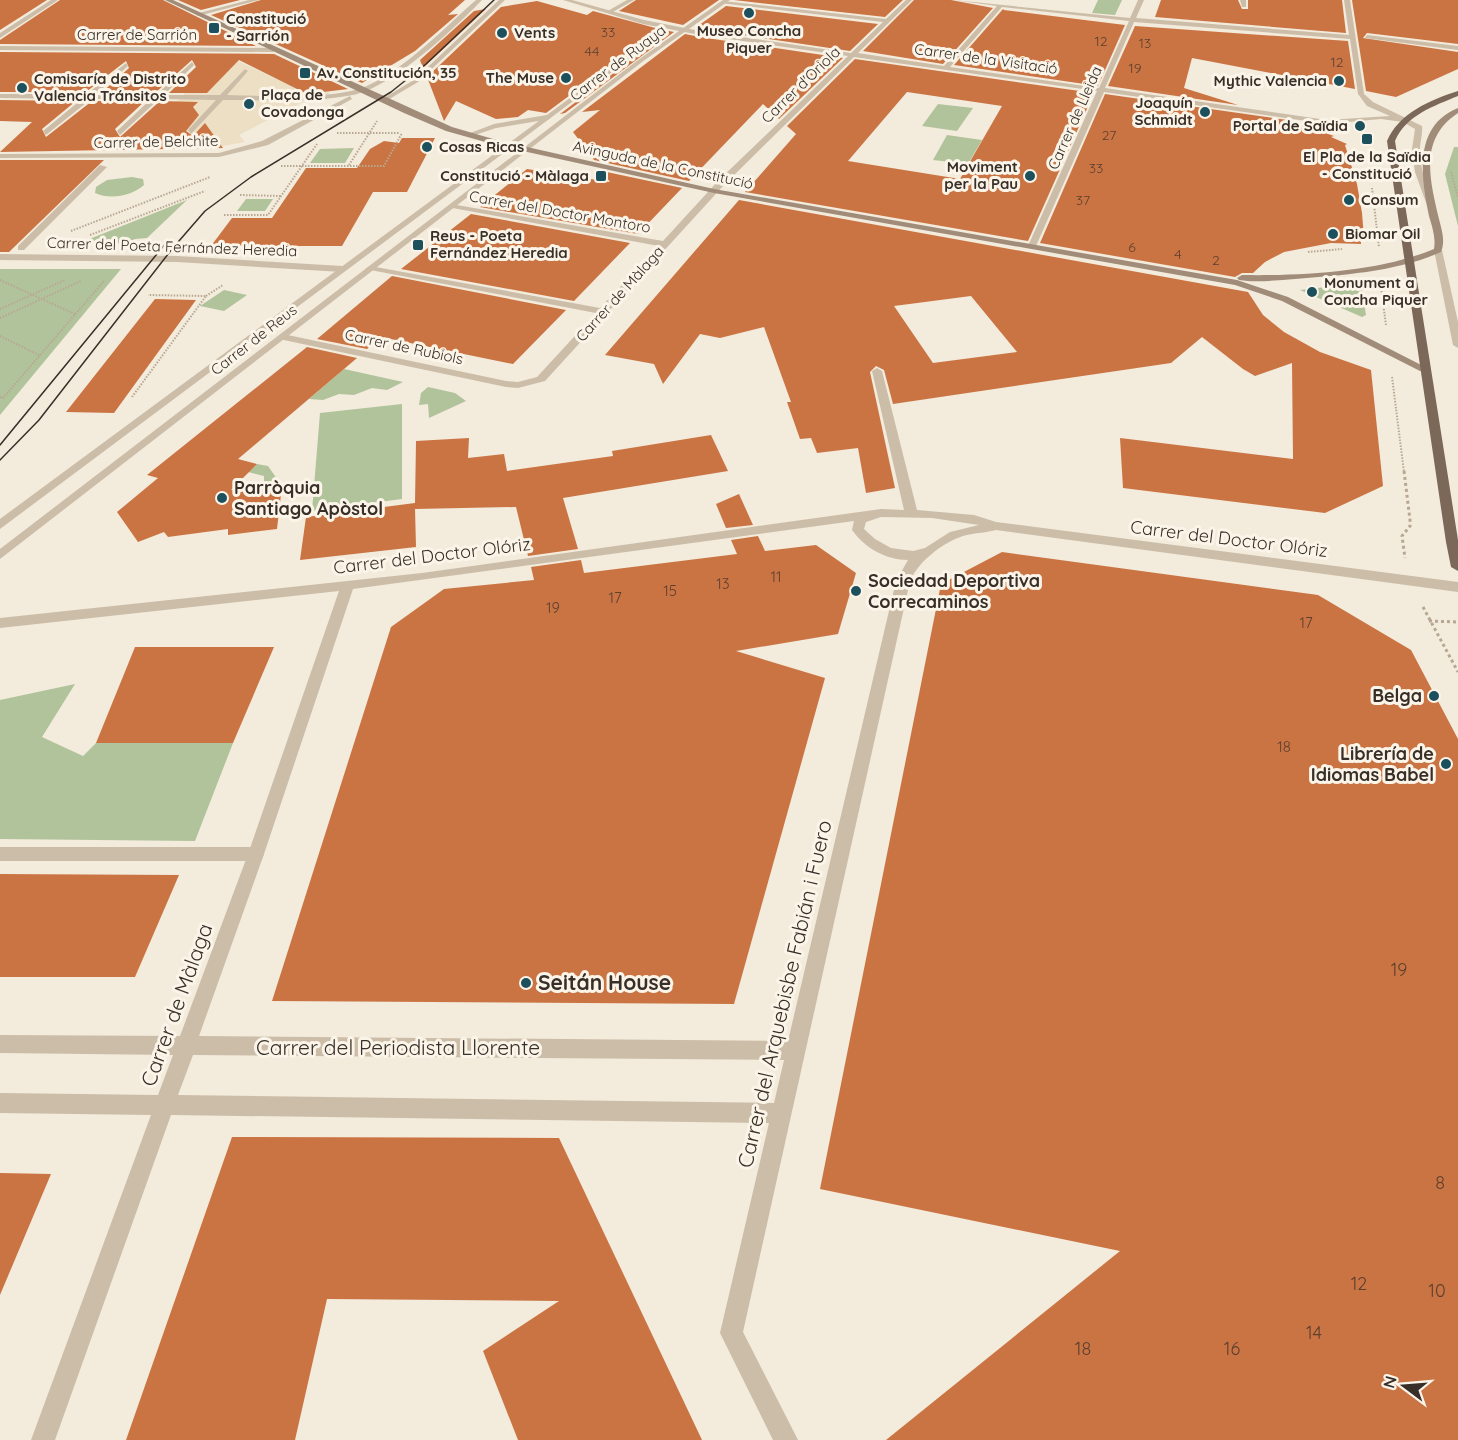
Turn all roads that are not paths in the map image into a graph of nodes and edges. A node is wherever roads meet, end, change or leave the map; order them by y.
1 (55, 0) edge
2 (168, 0) edge
3 (256, 0) edge
4 (480, 0) edge
5 (502, 0) edge
6 (566, 0) edge
7 (631, 0) edge
8 (909, 0) edge
9 (956, 0) edge
10 (1141, 0) edge
11 (1347, 0) edge
12 (725, 1) edge
13 (1000, 6) junction
14 (1085, 6) dead end
15 (609, 12) junction
16 (198, 14) junction
17 (1081, 15) junction
18 (1132, 20) junction
19 (886, 21) junction
20 (678, 22) dead end
21 (0, 27) edge
22 (14, 27) junction
23 (671, 27) junction
24 (685, 30) junction
25 (0, 36) edge
26 (1353, 37) junction
27 (1367, 37) dead end
28 (0, 48) edge
29 (1458, 48) edge
30 (273, 50) junction
31 (852, 54) junction
32 (192, 64) dead end
33 (126, 65) dead end
34 (946, 67) junction
35 (245, 71) dead end
36 (360, 90) junction
37 (1102, 90) junction
38 (1458, 93) edge
39 (371, 95) junction
40 (0, 96) edge
41 (335, 96) junction
42 (88, 97) junction
43 (158, 97) junction
44 (222, 97) junction
45 (346, 100) junction
46 (384, 100) junction
47 (1455, 112) edge
48 (547, 117) junction
49 (1405, 120) junction
50 (190, 132) dead end
51 (46, 133) dead end
52 (120, 133) dead end
53 (469, 135) junction
54 (509, 146) junction
55 (527, 150) junction
56 (0, 156) edge
57 (103, 167) dead end
58 (714, 191) junction
59 (451, 207) junction
60 (1432, 209) junction
61 (664, 244) junction
62 (1032, 246) junction
63 (21, 248) dead end
64 (1438, 250) junction
65 (0, 257) edge
66 (1409, 261) junction
67 (342, 269) junction
68 (370, 269) junction
69 (1179, 270) junction
70 (604, 312) junction
71 (283, 337) junction
72 (1458, 345) edge
73 (1424, 369) junction
74 (877, 371) dead end
75 (519, 385) joint
76 (910, 512) junction
77 (932, 514) junction
78 (866, 516) junction
79 (0, 525) edge
80 (994, 526) junction
81 (930, 549) junction
82 (0, 555) edge
83 (1458, 567) edge
84 (348, 584) junction
85 (1458, 587) edge
86 (0, 622) edge
87 (0, 854) edge
88 (256, 854) junction
89 (0, 1044) edge
90 (186, 1046) junction
91 (796, 1051) junction
92 (0, 1103) edge
93 (165, 1104) junction
94 (780, 1113) junction
95 (43, 1440) edge
96 (786, 1440) edge

1 - 22 street
2 - 16 main road, Avinguda de la Constitució
3 - 16 street
4 - 36 street
5 - 46 street
6 - 15 street, Carrer de la Visitació
7 - 15 street
8 - 19 street, Carrer d'Oriola
9 - 13 street
10 - 18 street, Carrer de Lleida
11 - 26 street
12 - 19 street
12 - 24 street, Carrer de Ruaya
13 - 17 street
13 - 34 street
14 - 17 street
15 - 23 street, Carrer de la Visitació
16 - 30 main road, Avinguda de la Constitució
17 - 18 street
18 - 26 street
18 - 37 street, Carrer de Lleida
19 - 31 street, Carrer d'Oriola
20 - 23 street, Carrer de Ruaya
21 - 22 street
22 - 25 street
23 - 24 street, Carrer de la Visitació
23 - 48 street, Carrer de Ruaya
24 - 31 street, Carrer de la Visitació
24 - 55 street, Carrer de Ruaya
26 - 49 street
27 - 29 street
28 - 30 street, Carrer de Sarrión
30 - 36 main road, Avinguda de la Constitució
31 - 34 street, Carrer de la Visitació
31 - 58 street, Carrer d'Oriola
32 - 43 street
33 - 42 street
34 - 37 street, Carrer de la Visitació
35 - 44 street
36 - 39 main road, Avinguda de la Constitució
36 - 41 street
37 - 49 street, Carrer de la Visitació
37 - 62 street, Carrer de Lleida
38 - 49 main road
39 - 45 street, Carrer de Belchite
39 - 46 main road, Avinguda de la Constitució
40 - 42 street
41 - 44 street
41 - 45 street
42 - 43 street
42 - 51 street
43 - 44 street
43 - 52 street
44 - 50 street
45 - 56 street, Carrer de Belchite
46 - 53 main road, Avinguda de la Constitució
47 - 60 main road
48 - 53 street, Carrer de Ruaya
48 - 54 street, Carrer de Ruaya
49 - 60 street
49 - 66 main road
53 - 54 main road, Avinguda de la Constitució
54 - 55 main road, Avinguda de la Constitució
54 - 67 street, Carrer de Reus
55 - 58 main road, Avinguda de la Constitució
55 - 59 street, Carrer de Reus
57 - 63 street
58 - 61 street, Carrer de Màlaga
58 - 62 main road, Avinguda de la Constitució
59 - 61 street, Carrer del Doctor Montoro
59 - 68 street, Carrer de Reus
60 - 64 main road
61 - 70 street, Carrer de Màlaga
62 - 69 main road, Avinguda de la Constitució
64 - 66 main road
64 - 72 street
65 - 67 street, Carrer del Poeta Fernández Heredia
66 - 69 main road
66 - 73 main road
67 - 79 street, Carrer de Reus
68 - 70 street
68 - 71 street, Carrer de Reus
69 - 73 main road
70 - 75 street, Carrer de Màlaga
71 - 75 street, Carrer de Rubiols
71 - 82 street, Carrer de Reus
73 - 83 main road
74 - 76 street
76 - 77 street, Carrer del Doctor Olóriz
76 - 78 street, Carrer del Doctor Olóriz
77 - 80 street, Carrer del Doctor Olóriz
77 - 81 street
78 - 81 street, Carrer del Doctor Olóriz
78 - 84 street, Carrer del Doctor Olóriz
80 - 81 street, Carrer del Doctor Olóriz
80 - 85 street, Carrer del Doctor Olóriz
81 - 91 street, Carrer del Arquebisbe Fabián i Fuero
84 - 86 street, Carrer del Doctor Olóriz
84 - 88 street, Carrer de Màlaga
87 - 88 street
88 - 90 street, Carrer de Màlaga
89 - 90 street, Carrer del Periodista Llorente
90 - 91 street, Carrer del Periodista Llorente
90 - 93 street, Carrer de Màlaga
91 - 94 street, Carrer del Arquebisbe Fabián i Fuero
92 - 93 street
93 - 94 street
93 - 95 street, Carrer de Màlaga
94 - 96 street, Carrer del Arquebisbe Fabián i Fuero

